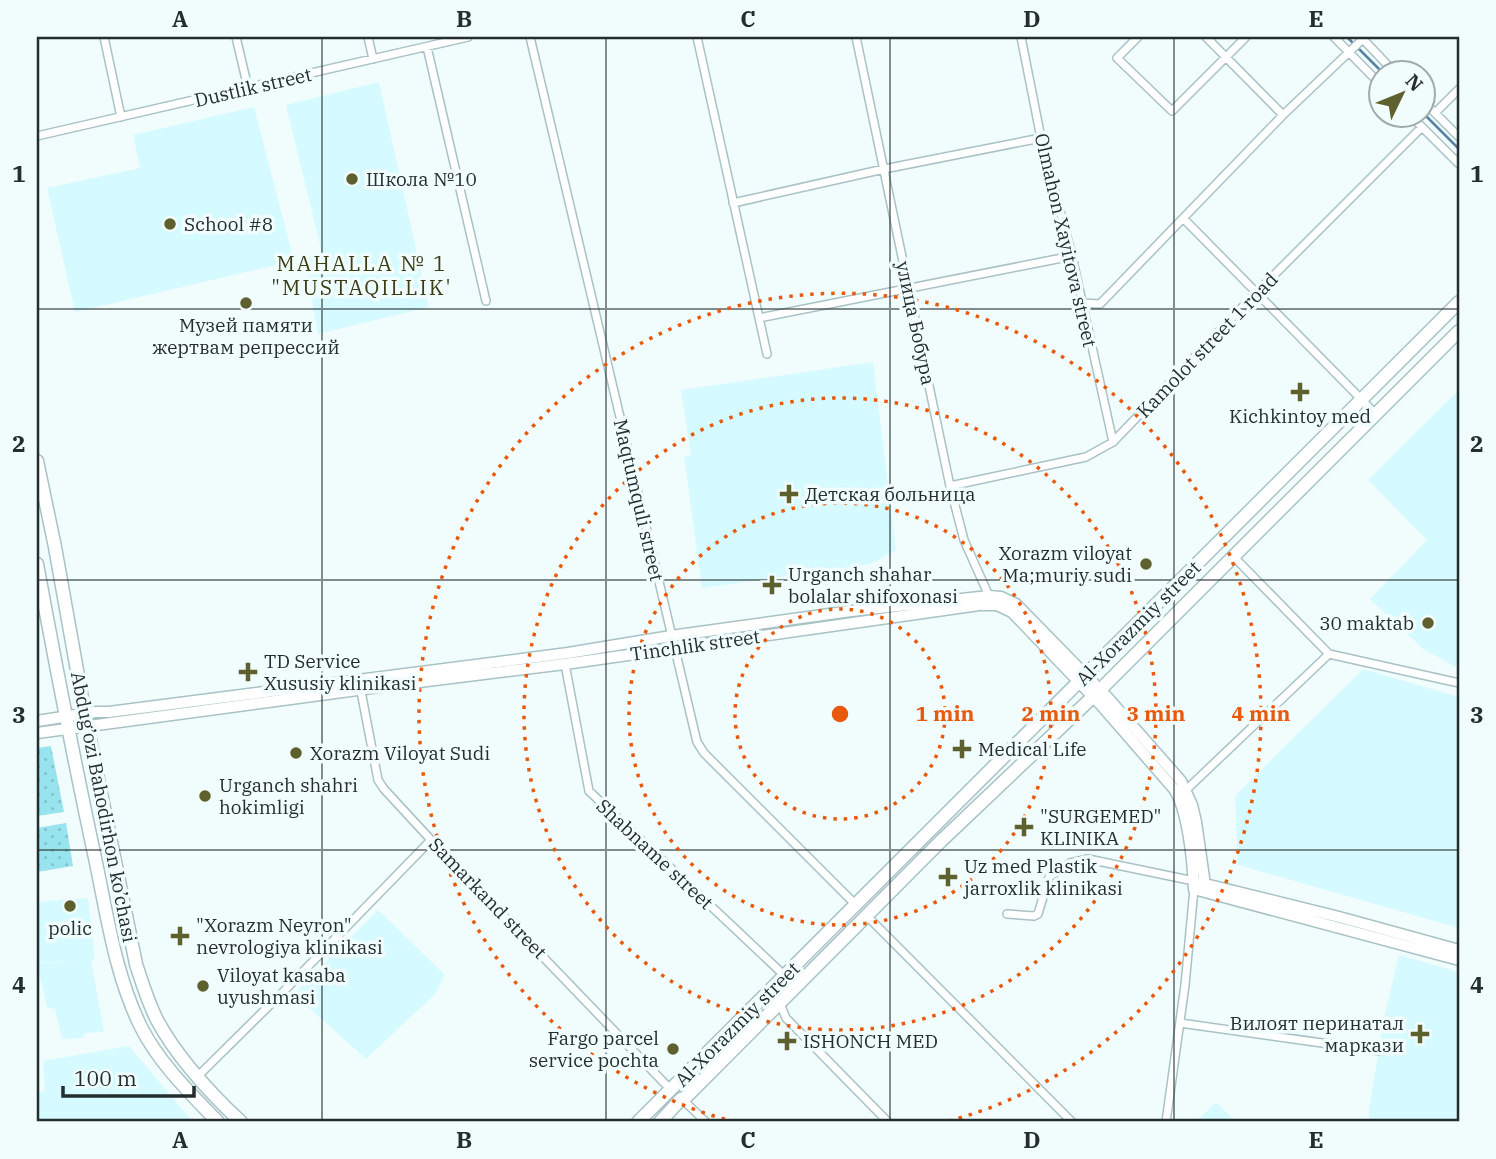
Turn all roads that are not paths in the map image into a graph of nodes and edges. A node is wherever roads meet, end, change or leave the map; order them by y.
1 (104, 37) edge
2 (236, 37) edge
3 (368, 37) edge
4 (468, 37) edge
5 (532, 37) edge
6 (697, 37) edge
7 (856, 37) edge
8 (1021, 37) edge
9 (1138, 37) edge
10 (1206, 37) edge
11 (1246, 37) edge
12 (1334, 37) edge
13 (1363, 37) edge
14 (427, 47) junction
15 (1349, 52) junction
16 (1226, 57) junction
17 (373, 59) junction
18 (1384, 60) edge
19 (1366, 69) edge
20 (248, 88) junction
21 (1459, 89) edge
22 (1436, 112) edge
23 (1436, 114) edge
24 (1283, 116) junction
25 (121, 117) junction
26 (1419, 130) edge
27 (1425, 130) edge
28 (37, 136) edge
29 (1459, 137) edge
30 (1041, 138) junction
31 (1459, 164) edge
32 (884, 169) junction
33 (733, 203) junction
34 (1184, 219) junction
35 (1072, 256) junction
36 (909, 289) junction
37 (1256, 293) junction
38 (486, 301) dead end
39 (1459, 302) edge
40 (1082, 303) junction
41 (759, 318) junction
42 (1459, 331) edge
43 (767, 354) dead end
44 (1362, 400) junction
45 (1376, 415) junction
46 (1113, 442) junction
47 (37, 461) edge
48 (950, 486) junction
49 (1234, 557) junction
50 (37, 564) edge
51 (989, 600) junction
52 (671, 636) junction
53 (674, 648) junction
54 (1329, 654) junction
55 (565, 664) junction
56 (1082, 678) junction
57 (1459, 683) edge
58 (360, 684) junction
59 (1096, 693) junction
60 (87, 720) junction
61 (37, 721) edge
62 (66, 723) junction
63 (37, 733) edge
64 (1186, 790) junction
65 (431, 840) junction
66 (1200, 887) junction
67 (856, 905) junction
68 (1007, 914) dead end
69 (866, 915) junction
70 (1459, 950) edge
71 (1459, 960) edge
72 (785, 976) junction
73 (780, 1004) junction
74 (1180, 1023) junction
75 (1378, 1051) dead end
76 (197, 1077) junction
77 (676, 1094) junction
78 (234, 1120) edge
79 (218, 1122) edge
80 (638, 1122) edge
81 (660, 1122) edge
82 (706, 1122) edge
83 (888, 1122) edge
84 (1072, 1122) edge
85 (1166, 1122) edge

1 - 25 street
2 - 20 street
3 - 17 street
4 - 14 street, Dustlik street
5 - 52 street, Maqtumquli street
6 - 33 street
7 - 32 street, улица Бобура
8 - 30 street, Olmahon Xayitova street
9 - 16 street
10 - 16 street
11 - 16 street
12 - 15 street
13 - 15 street
13 - 18 street
14 - 17 street, Dustlik street
14 - 38 street
15 - 19 street
15 - 24 street
16 - 24 street
17 - 20 street, Dustlik street
20 - 25 street, Dustlik street
21 - 22 street
23 - 29 street
24 - 34 street
25 - 28 street, Dustlik street
26 - 37 street, Kamolot street 1 road
27 - 31 street
30 - 32 street
30 - 35 street, Olmahon Xayitova street
32 - 33 street
32 - 36 street, улица Бобура
33 - 41 street
34 - 37 street
34 - 40 street
35 - 36 street
35 - 40 street, Olmahon Xayitova street
36 - 41 street
36 - 48 street, улица Бобура
37 - 44 street
37 - 46 street, Kamolot street 1 road
39 - 44 main road, Al-Xorazmiy street
40 - 46 street, Olmahon Xayitova street
41 - 43 street
42 - 45 main road, Al-Xorazmiy street
44 - 45 street
44 - 56 main road, Al-Xorazmiy street
45 - 49 main road, Al-Xorazmiy street
46 - 48 street, Kamolot street 1 road
47 - 60 main road, Abdug’ozi Bahodirhon ko’chasi
48 - 51 street, улица Бобура
49 - 54 street
49 - 59 main road, Al-Xorazmiy street
50 - 62 main road, Abdug’ozi Bahodirhon ko’chasi
51 - 52 main road, Tinchlik street
51 - 53 main road, Tinchlik street
51 - 56 main road, Tinchlik street
52 - 53 street, Maqtumquli street
52 - 58 main road, Tinchlik street
53 - 55 main road, Tinchlik street
53 - 67 street, Maqtumquli street
54 - 57 street
54 - 64 street
55 - 58 main road, Tinchlik street
55 - 72 street, Shabname street
56 - 59 main road, Tinchlik street
56 - 67 main road, Al-Xorazmiy street
58 - 60 main road, Tinchlik street
58 - 65 street, Samarkand street
59 - 64 main road, Tinchlik street
59 - 66 main road, Tinchlik street
59 - 69 main road, Al-Xorazmiy street
60 - 62 main road, Tinchlik street
60 - 76 main road, Abdug’ozi Bahodirhon ko’chasi
61 - 62 main road
62 - 63 main road
62 - 79 main road, Abdug’ozi Bahodirhon ko’chasi
64 - 66 main road, Tinchlik street
65 - 76 street
65 - 77 street, Samarkand street
66 - 68 street
66 - 70 main road
66 - 71 main road
66 - 74 street
67 - 72 main road, Al-Xorazmiy street
69 - 73 main road, Al-Xorazmiy street
69 - 84 street
72 - 77 main road, Al-Xorazmiy street
73 - 77 main road, Al-Xorazmiy street
73 - 83 street
74 - 75 street
74 - 85 street
76 - 78 main road, Abdug’ozi Bahodirhon ko’chasi
77 - 80 main road, Al-Xorazmiy street
77 - 81 main road
77 - 82 street, Samarkand street

